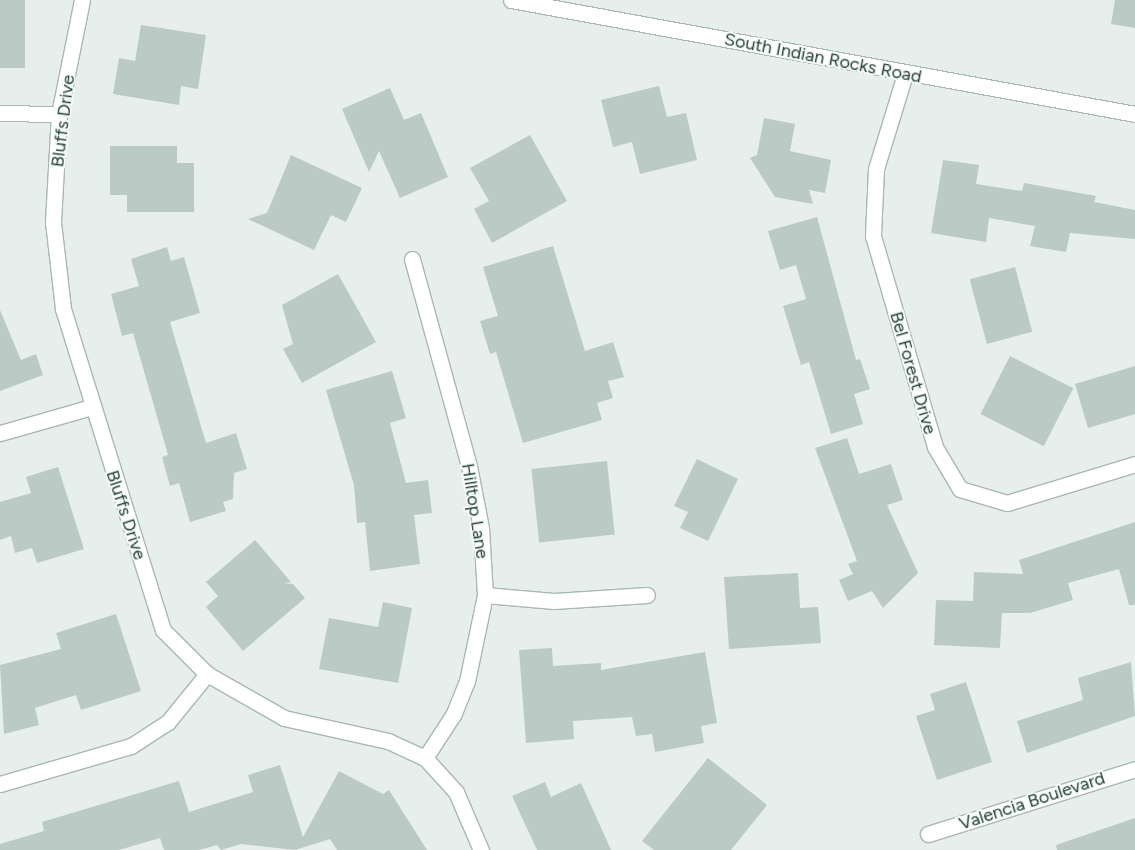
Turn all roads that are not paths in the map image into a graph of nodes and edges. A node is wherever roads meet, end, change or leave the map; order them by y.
1 (82, 0) edge
2 (511, 0) edge
3 (905, 74) junction
4 (0, 112) edge
5 (60, 114) junction
6 (1135, 114) edge
7 (412, 260) dead end
8 (92, 406) junction
9 (0, 433) edge
10 (1135, 464) edge
11 (485, 595) junction
12 (646, 596) dead end
13 (207, 674) junction
14 (425, 758) junction
15 (1135, 769) edge
16 (0, 784) edge
17 (928, 834) dead end
18 (481, 850) edge

1 - 5 street, Bluffs Drive
2 - 3 street, South Indian Rocks Road
3 - 6 street, South Indian Rocks Road
3 - 10 street, Bel Forest Drive
4 - 5 street
5 - 8 street, Bluffs Drive
7 - 11 street, Hilltop Lane
8 - 9 street
8 - 13 street, Bluffs Drive
11 - 12 street
11 - 14 street, Hilltop Lane
13 - 14 street, Bluffs Drive
13 - 16 street
14 - 18 street, Bluffs Drive
15 - 17 street, Valencia Boulevard

